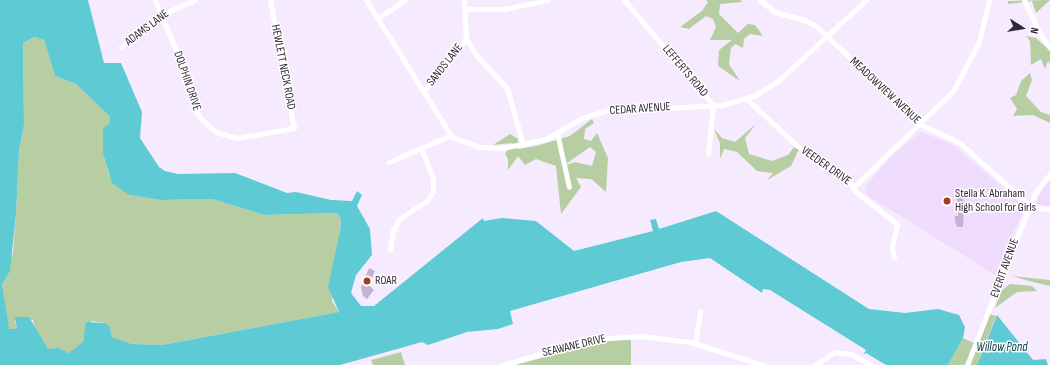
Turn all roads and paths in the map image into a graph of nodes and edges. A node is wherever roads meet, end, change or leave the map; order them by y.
1 (155, 0) edge
2 (196, 0) edge
3 (270, 0) edge
4 (366, 0) edge
5 (405, 0) edge
6 (464, 0) edge
7 (548, 0) edge
8 (624, 0) edge
9 (760, 0) edge
10 (866, 0) edge
11 (989, 0) edge
12 (1024, 0) edge
13 (464, 9) junction
14 (162, 16) junction
15 (378, 18) junction
16 (827, 36) junction
17 (466, 38) junction
18 (121, 47) dead end
19 (1050, 48) edge
20 (424, 91) junction
21 (746, 98) junction
22 (713, 105) junction
23 (920, 124) junction
24 (288, 130) joint
25 (557, 133) junction
26 (451, 135) junction
27 (523, 145) junction
28 (421, 148) junction
29 (708, 154) dead end
30 (389, 162) dead end
31 (1050, 174) edge
32 (855, 186) junction
33 (569, 187) dead end
34 (1030, 206) junction
35 (1050, 210) edge
36 (390, 249) dead end
37 (894, 258) dead end
38 (700, 311) dead end
39 (695, 344) junction
40 (502, 365) edge
41 (763, 365) edge
42 (815, 365) edge
43 (871, 365) edge
44 (967, 365) edge

1 - 14 street, DOLPHIN DRIVE
2 - 14 street, ADAMS LANE
3 - 24 street, HEWLETT NECK ROAD
4 - 15 street
5 - 15 street
6 - 13 street
7 - 13 street
8 - 22 street, LEFFERTS ROAD
9 - 16 street, MEADOWVIEW AVENUE
10 - 16 street, CEDAR AVENUE
11 - 23 street
12 - 19 street
13 - 17 street
14 - 18 street, ADAMS LANE
14 - 24 street, DOLPHIN DRIVE
15 - 20 street
16 - 21 street, CEDAR AVENUE
16 - 23 street, MEADOWVIEW AVENUE
17 - 20 street, SANDS LANE
17 - 27 street
20 - 26 street
21 - 22 street, CEDAR AVENUE
21 - 32 street, VEEDER DRIVE
22 - 25 street, CEDAR AVENUE
22 - 29 street, LEFFERTS ROAD
23 - 32 street
23 - 34 street, MEADOWVIEW AVENUE
25 - 27 street, CEDAR AVENUE
25 - 33 street
26 - 27 street, CEDAR AVENUE
26 - 28 street
28 - 30 street
28 - 36 street
31 - 34 street, EVERIT AVENUE
32 - 37 street, VEEDER DRIVE
34 - 35 street
34 - 44 street, EVERIT AVENUE
38 - 39 street
39 - 40 street, SEAWANE DRIVE
39 - 41 street, SEAWANE DRIVE
42 - 43 street

